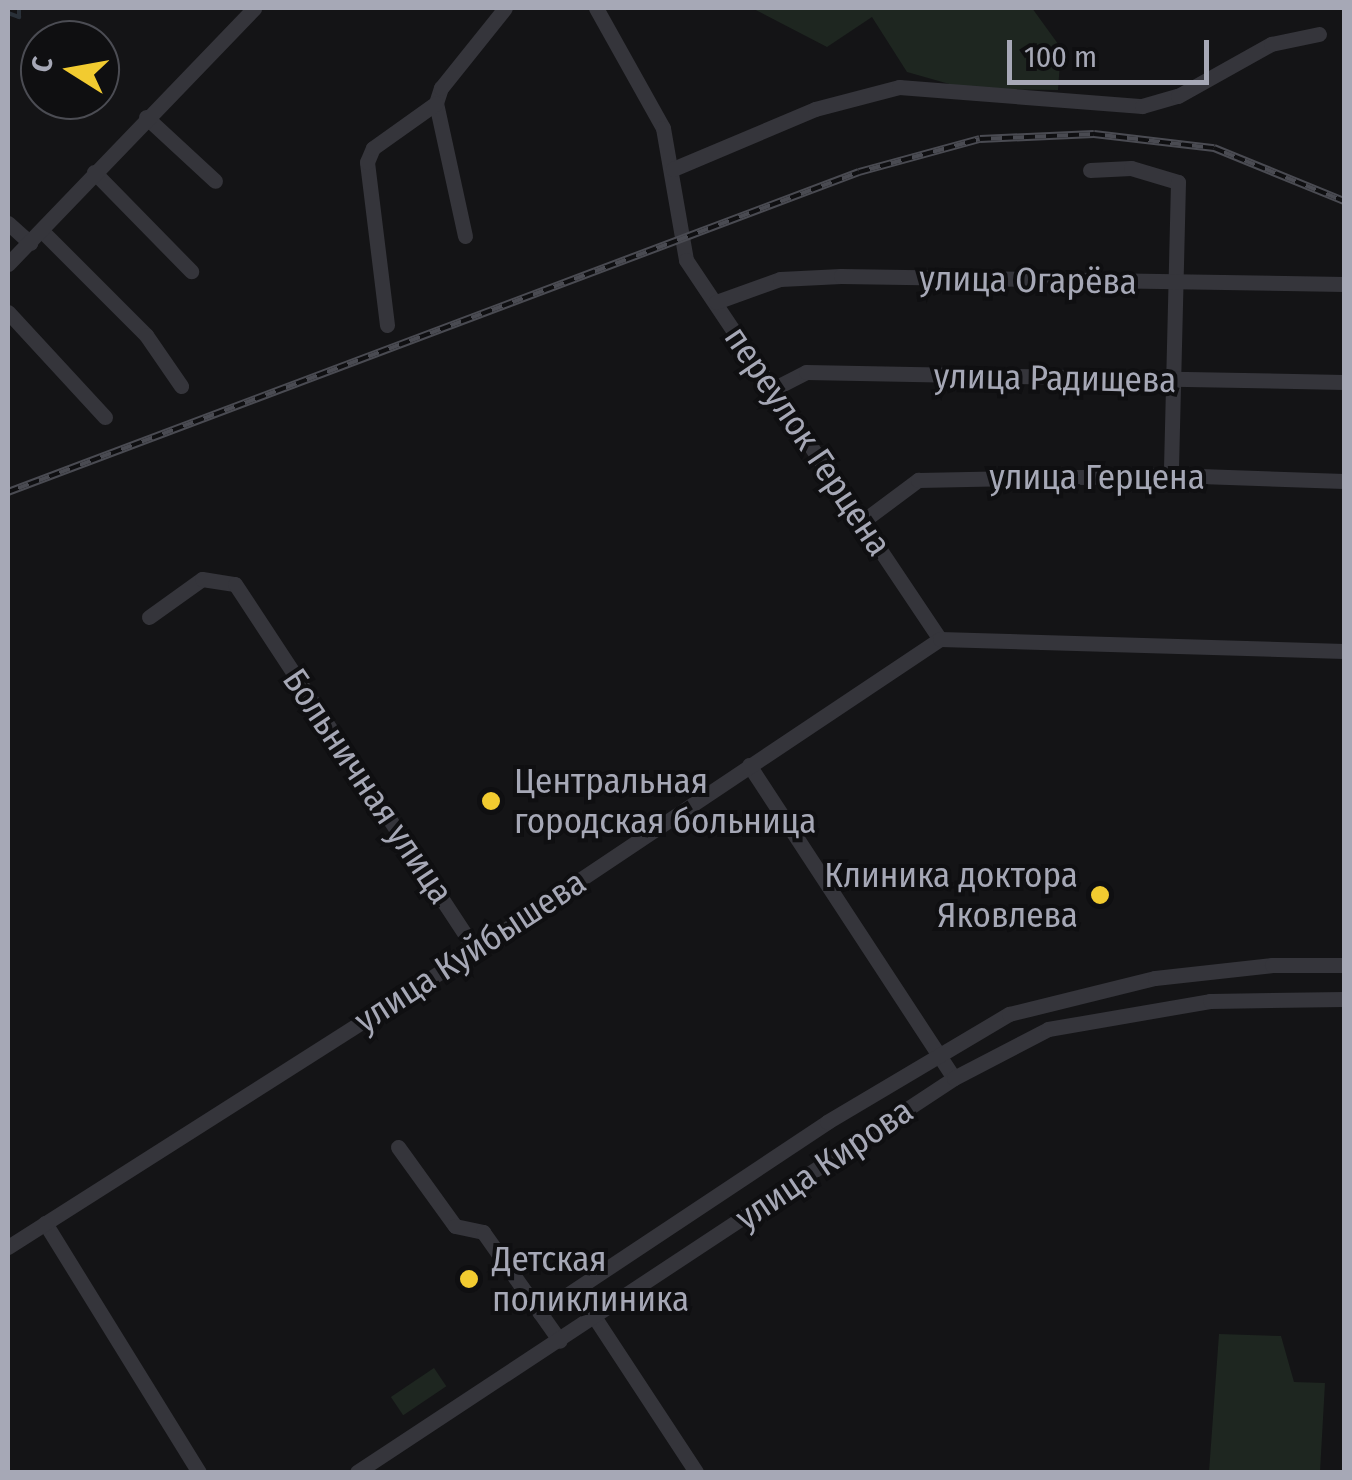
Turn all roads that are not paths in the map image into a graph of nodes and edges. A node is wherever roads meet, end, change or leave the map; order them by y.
1 (254, 8) edge
2 (505, 8) edge
3 (596, 8) edge
4 (1319, 34) dead end
5 (436, 103) junction
6 (146, 117) junction
7 (674, 170) junction
8 (1090, 170) dead end
9 (94, 172) junction
10 (214, 181) dead end
11 (8, 224) edge
12 (465, 236) dead end
13 (37, 238) junction
14 (8, 264) edge
15 (191, 270) dead end
16 (1176, 283) junction
17 (1344, 284) edge
18 (716, 302) junction
19 (8, 312) edge
20 (386, 325) dead end
21 (1172, 381) junction
22 (1344, 382) edge
23 (181, 386) dead end
24 (770, 390) junction
25 (105, 417) dead end
26 (1171, 475) junction
27 (1344, 481) edge
28 (863, 521) junction
29 (149, 617) dead end
30 (940, 639) junction
31 (1344, 652) edge
32 (749, 765) junction
33 (475, 950) junction
34 (1344, 964) edge
35 (1344, 999) edge
36 (936, 1055) junction
37 (954, 1078) junction
38 (398, 1147) dead end
39 (45, 1223) junction
40 (8, 1247) edge
41 (540, 1313) junction
42 (595, 1318) junction
43 (560, 1341) junction
44 (199, 1472) edge
45 (357, 1472) edge
46 (696, 1472) edge

1 - 6 street
2 - 5 street
3 - 7 street
4 - 7 street
5 - 12 street
5 - 20 street
6 - 9 street
6 - 10 street
7 - 18 street, переулок Герцена
8 - 16 street
9 - 13 street
9 - 15 street
11 - 13 street
13 - 14 street
13 - 23 street
16 - 17 street, улица Огарёва
16 - 18 street, улица Огарёва
16 - 21 street
18 - 24 street, переулок Герцена
19 - 25 street
21 - 22 street, улица Радищева
21 - 24 street, улица Радищева
21 - 26 street
24 - 28 street, переулок Герцена
26 - 27 street, улица Герцена
26 - 28 street, улица Герцена
28 - 30 street, переулок Герцена
29 - 33 street, Больничная улица
30 - 31 street
30 - 32 street, улица Куйбышева
32 - 33 street, улица Куйбышева
32 - 36 street
33 - 39 street, улица Куйбышева
34 - 36 street, улица Кирова
35 - 37 street, улица Кирова
36 - 37 street
36 - 41 street, улица Кирова
37 - 42 street, улица Кирова
38 - 41 street
39 - 40 street, улица Куйбышева
39 - 44 street
41 - 43 street
42 - 43 street, улица Кирова
42 - 46 street
43 - 45 street, улица Кирова

